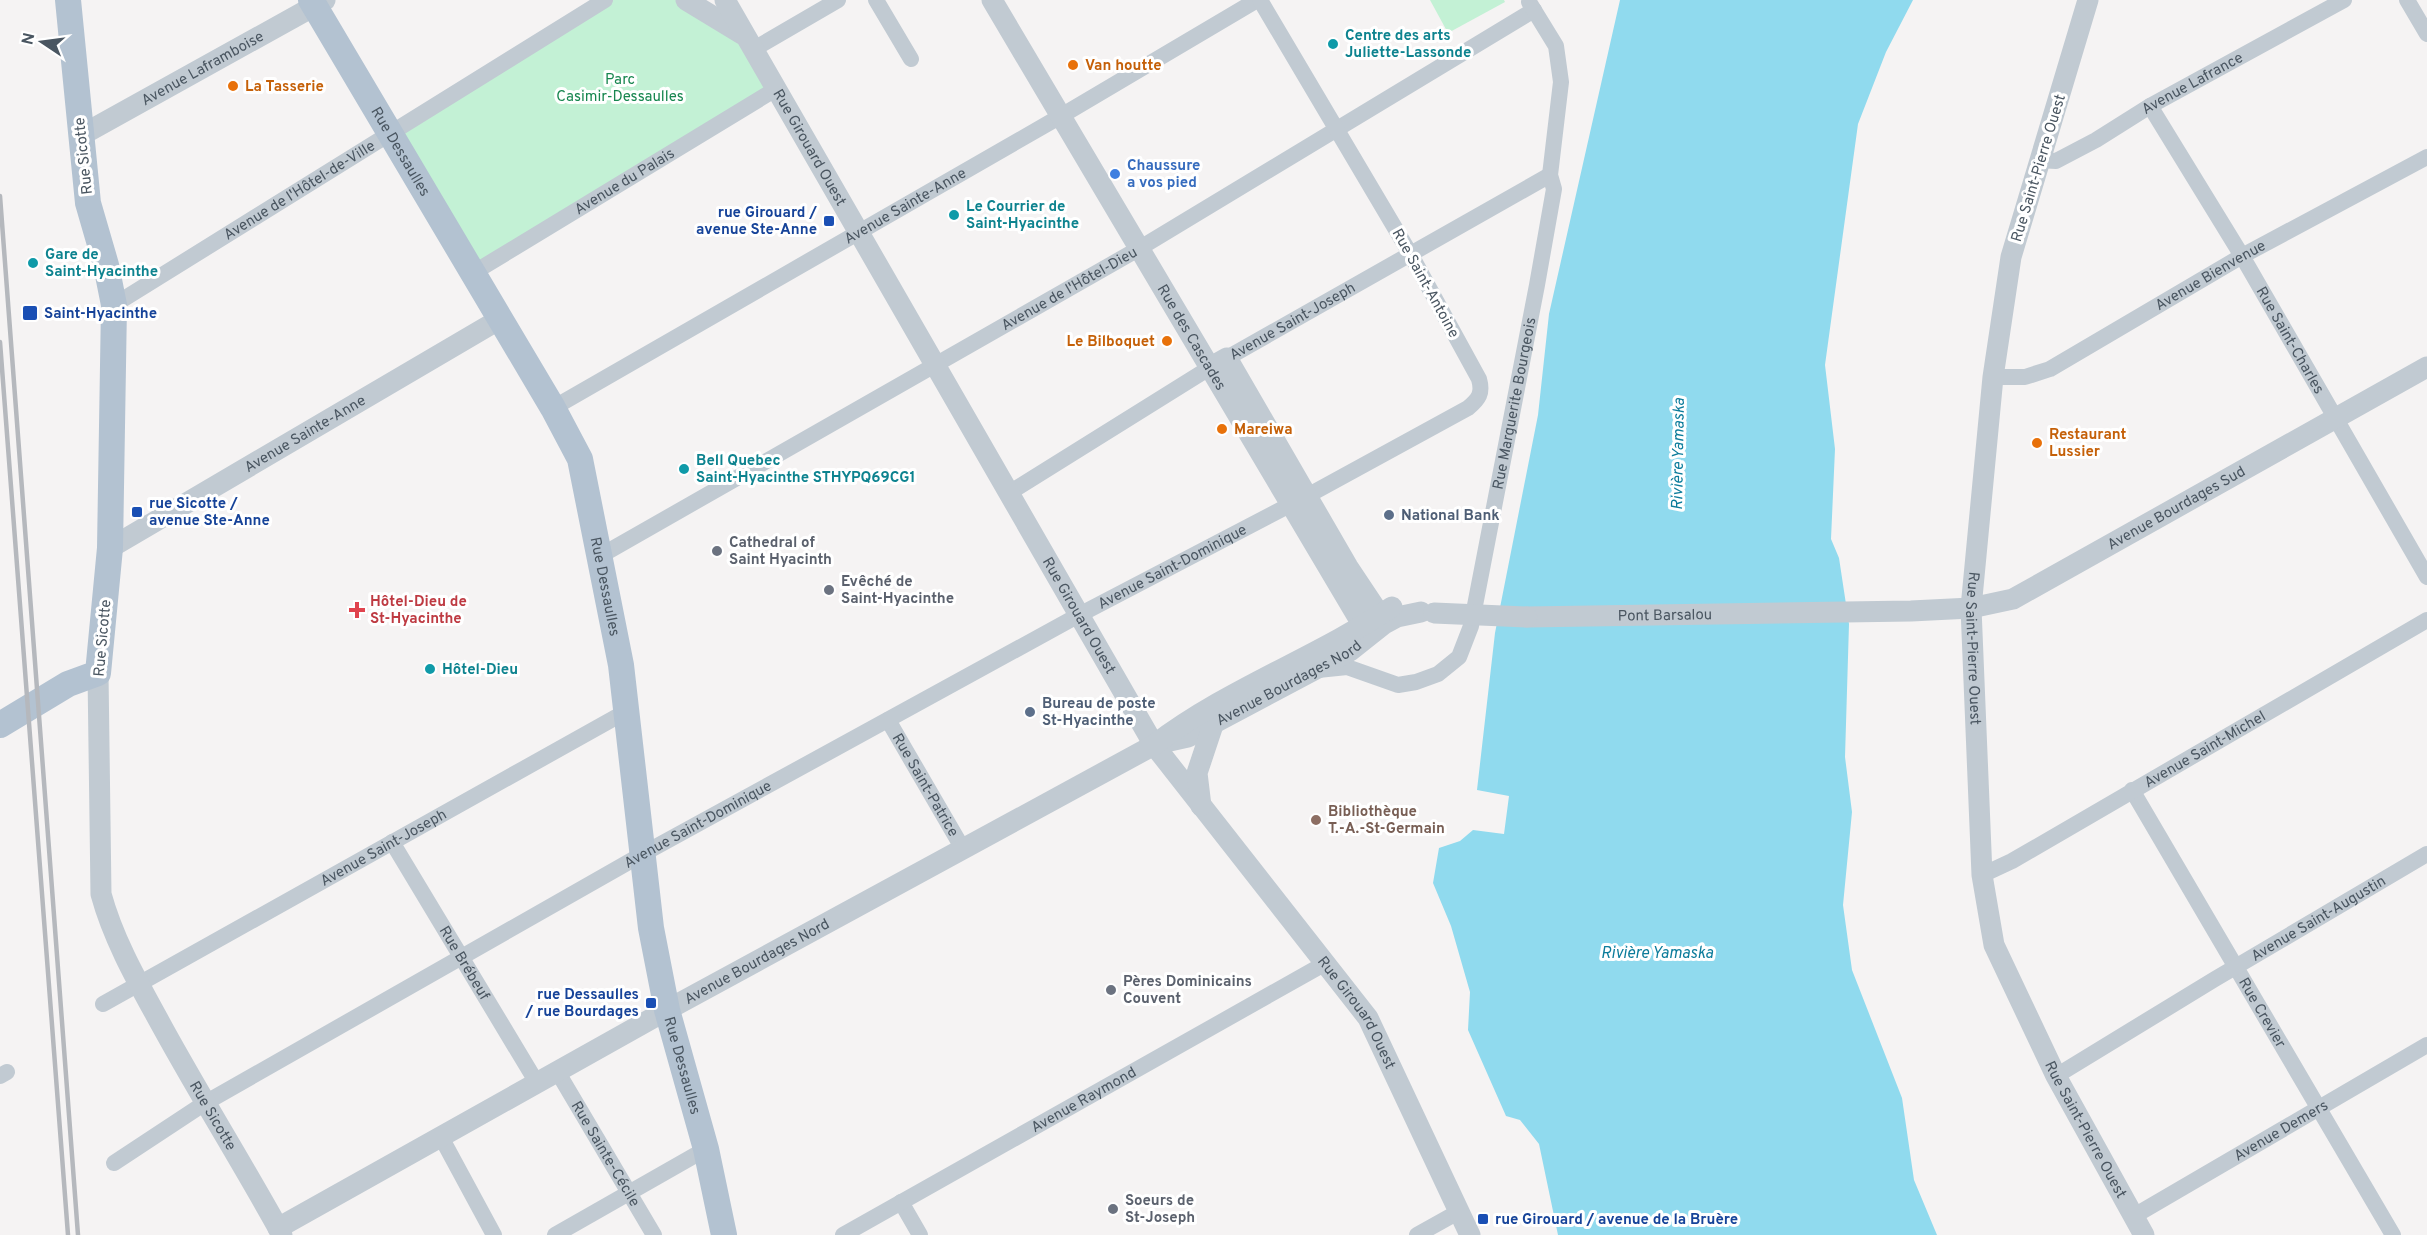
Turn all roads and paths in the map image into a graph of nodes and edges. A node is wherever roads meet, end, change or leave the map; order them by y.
1 (68, 0) edge
2 (605, 0) edge
3 (686, 0) edge
4 (724, 0) edge
5 (838, 0) edge
6 (876, 0) edge
7 (992, 0) edge
8 (1258, 0) edge
9 (2088, 0) edge
10 (2343, 0) edge
11 (2407, 0) edge
12 (316, 2) edge
13 (1531, 5) edge
14 (2427, 34) edge
15 (750, 43) junction
16 (911, 59) dead end
17 (776, 89) junction
18 (2150, 106) junction
19 (1061, 116) junction
20 (1336, 128) junction
21 (390, 133) junction
22 (80, 136) junction
23 (2427, 157) edge
24 (2039, 160) junction
25 (1550, 175) junction
26 (859, 232) junction
27 (1140, 248) junction
28 (1412, 255) junction
29 (2242, 256) junction
30 (473, 273) junction
31 (114, 305) junction
32 (500, 319) junction
33 (1219, 362) junction
34 (935, 365) junction
35 (2427, 367) edge
36 (1993, 377) junction
37 (553, 408) junction
38 (2335, 418) junction
39 (1009, 493) junction
40 (1299, 500) junction
41 (110, 548) junction
42 (600, 556) junction
43 (2427, 578) edge
44 (1971, 609) junction
45 (1911, 611) joint
46 (1427, 612) joint
47 (1079, 615) junction
48 (1378, 619) junction
49 (2427, 620) edge
50 (1314, 670) junction
51 (98, 673) junction
52 (627, 711) junction
53 (888, 720) junction
54 (0, 725) edge
55 (1213, 725) junction
56 (1154, 745) junction
57 (2132, 790) junction
58 (1200, 806) junction
59 (392, 842) junction
60 (963, 849) junction
61 (2427, 854) edge
62 (641, 855) junction
63 (1982, 875) junction
64 (461, 956) junction
65 (1324, 964) junction
66 (2235, 967) junction
67 (139, 984) junction
68 (103, 1004) dead end
69 (667, 1010) junction
70 (2427, 1045) edge
71 (557, 1071) junction
72 (2056, 1076) junction
73 (537, 1083) junction
74 (205, 1103) junction
75 (2319, 1109) junction
76 (441, 1137) junction
77 (706, 1149) junction
78 (114, 1163) dead end
79 (629, 1193) junction
80 (902, 1202) junction
81 (1460, 1211) junction
82 (2134, 1216) junction
83 (276, 1233) edge
84 (495, 1235) edge
85 (555, 1235) edge
86 (654, 1235) edge
87 (724, 1235) edge
88 (843, 1235) edge
89 (920, 1235) edge
90 (1417, 1235) edge
91 (1470, 1235) edge
92 (2144, 1235) edge
93 (2393, 1235) edge

1 - 22 main road, Rue Sicotte
2 - 21 street, Avenue de l'Hôtel-de-Ville
3 - 15 street, Rue Girouard Ouest
4 - 15 street
5 - 15 street
6 - 16 street
7 - 19 street, Rue des Cascades
8 - 19 street, Avenue Sainte-Anne
8 - 20 street, Rue Saint-Antoine
9 - 24 street, Rue Saint-Pierre Ouest
10 - 18 street, Avenue Lafrance
11 - 14 street
12 - 21 main road, Rue Dessaulles
12 - 22 street, Avenue Laframboise
13 - 20 street, Avenue de l'Hôtel-Dieu
13 - 25 street, Rue Marguerite Bourgeois
15 - 17 street, Rue Girouard Ouest
17 - 26 street, Rue Girouard Ouest
17 - 30 street, Avenue du Palais
18 - 24 street, Avenue Lafrance
18 - 29 street, Rue Saint-Charles
19 - 26 street, Avenue Sainte-Anne
19 - 27 street, Rue des Cascades
20 - 27 street, Avenue de l'Hôtel-Dieu
20 - 28 street, Rue Saint-Antoine
21 - 30 main road, Rue Dessaulles
21 - 31 street, Avenue de l'Hôtel-de-Ville
22 - 31 main road, Rue Sicotte
23 - 29 street, Avenue Bienvenue
24 - 36 street, Rue Saint-Pierre Ouest
25 - 28 street, Avenue Saint-Joseph
25 - 50 street, Rue Marguerite Bourgeois
26 - 34 street, Rue Girouard Ouest
26 - 37 street, Avenue Sainte-Anne
27 - 33 street, Rue des Cascades
27 - 34 street, Avenue de l'Hôtel-Dieu
28 - 33 street, Avenue Saint-Joseph
28 - 40 street, Rue Saint-Antoine
29 - 36 street, Avenue Bienvenue
29 - 38 street, Rue Saint-Charles
30 - 32 main road, Rue Dessaulles
31 - 41 main road, Rue Sicotte
32 - 37 main road, Rue Dessaulles
32 - 41 street, Avenue Sainte-Anne
33 - 39 street, Avenue Saint-Joseph
33 - 40 street, Rue des Cascades
33 - 40 street, Rue des Cascades
34 - 39 street, Rue Girouard Ouest
34 - 42 street, Avenue de l'Hôtel-Dieu
35 - 38 street, Avenue Bourdages Sud
36 - 44 street, Rue Saint-Pierre Ouest
37 - 42 main road, Rue Dessaulles
38 - 43 street, Rue Saint-Charles
38 - 44 street, Avenue Bourdages Sud
39 - 47 street, Rue Girouard Ouest
40 - 47 street, Avenue Saint-Dominique
40 - 48 street, Rue des Cascades
40 - 48 street, Rue des Cascades
41 - 51 main road, Rue Sicotte
42 - 52 main road, Rue Dessaulles
44 - 45 street, Avenue Bourdages Sud
44 - 63 street, Rue Saint-Pierre Ouest
45 - 46 street, Pont Barsalou, bridge
46 - 48 street, Avenue Bourdages Nord
47 - 53 street, Avenue Saint-Dominique
47 - 56 street, Rue Girouard Ouest
48 - 50 street, Avenue Bourdages Nord
48 - 56 street, Avenue Bourdages Nord
49 - 57 street, Avenue Saint-Michel
50 - 55 street, Avenue Bourdages Nord
51 - 54 main road
51 - 67 street, Rue Sicotte
52 - 59 street, Avenue Saint-Joseph
52 - 62 main road, Rue Dessaulles
53 - 60 street, Rue Saint-Patrice
53 - 62 street, Avenue Saint-Dominique
55 - 56 street, Avenue Bourdages Nord
55 - 58 street
56 - 58 street, Rue Girouard Ouest
56 - 60 street, Avenue Bourdages Nord
57 - 63 street, Avenue Saint-Michel
57 - 66 street, Rue Crevier
58 - 65 street, Rue Girouard Ouest
59 - 64 street, Rue Brébeuf
59 - 67 street, Avenue Saint-Joseph
60 - 69 street, Avenue Bourdages Nord
61 - 66 street, Avenue Saint-Augustin
62 - 64 street, Avenue Saint-Dominique
62 - 69 main road, Rue Dessaulles
63 - 72 street, Rue Saint-Pierre Ouest
64 - 73 street, Rue Brébeuf
64 - 74 street, Avenue Saint-Dominique
65 - 80 street, Avenue Raymond
65 - 81 street, Rue Girouard Ouest
66 - 72 street, Avenue Saint-Augustin
66 - 75 street, Rue Crevier
67 - 68 street, Avenue Saint-Joseph
67 - 74 street, Rue Sicotte
69 - 71 street, Avenue Bourdages Nord
69 - 77 main road, Rue Dessaulles
70 - 75 street, Avenue Demers
71 - 73 street, Avenue Bourdages Nord
71 - 79 street, Rue Sainte-Cécile
72 - 82 street, Rue Saint-Pierre Ouest
73 - 76 street, Avenue Bourdages Nord
74 - 78 street, Avenue Saint-Dominique
74 - 83 street, Rue Sicotte
75 - 82 street, Avenue Demers
75 - 93 street, Rue Crevier
76 - 83 street, Avenue Bourdages Nord
76 - 84 street
77 - 79 street
77 - 87 main road, Rue Dessaulles
79 - 85 street
79 - 86 street, Rue Sainte-Cécile
80 - 88 street, Avenue Raymond
80 - 89 street
81 - 90 street
81 - 91 street, Rue Girouard Ouest
82 - 92 street, Rue Saint-Pierre Ouest

